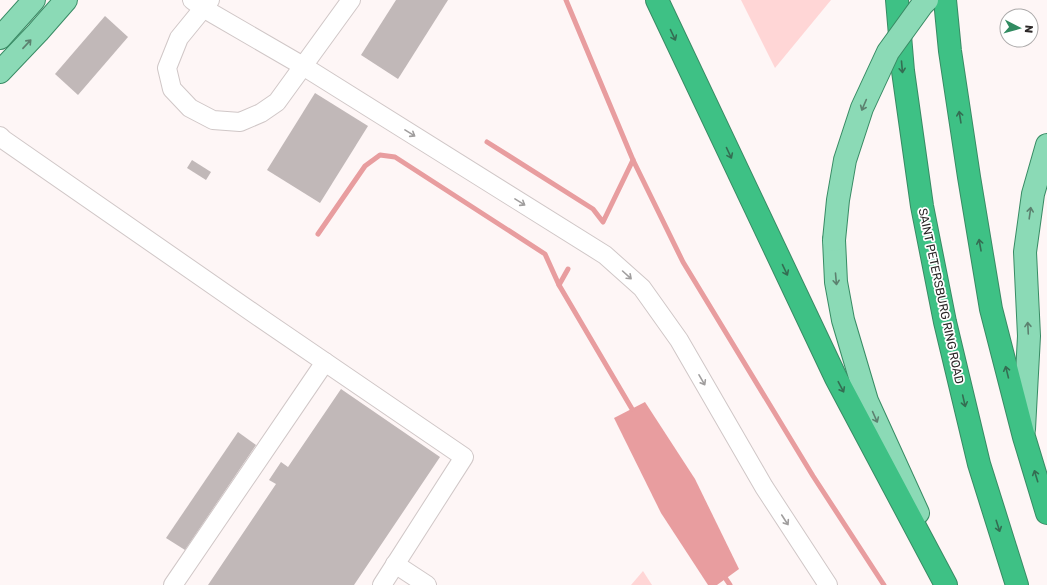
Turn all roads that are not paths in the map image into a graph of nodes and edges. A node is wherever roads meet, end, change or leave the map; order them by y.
1 (34, 0) edge
2 (66, 0) edge
3 (351, 0) edge
4 (656, 0) edge
5 (897, 0) edge
6 (927, 0) edge
7 (945, 0) edge
8 (202, 3) edge
9 (0, 38) edge
10 (303, 66) junction
11 (0, 72) edge
12 (0, 136) edge
13 (1047, 145) edge
14 (325, 362) junction
15 (1024, 437) junction
16 (1047, 513) edge
17 (395, 564) junction
18 (173, 585) edge
19 (382, 585) edge
20 (427, 585) edge
21 (828, 585) edge
22 (946, 585) edge
23 (951, 585) edge
24 (1017, 585) edge

1 - 9 main road
11 -> 2 main road
3 - 10 lane
4 -> 22 highway
5 -> 24 highway, SAINT PETERSBURG RING ROAD
6 -> 23 main road, bridge
15 -> 7 highway
8 - 10 lane
8 - 10 lane
10 -> 21 lane
12 - 14 lane
15 -> 13 main road
14 - 17 lane
14 - 18 lane
16 -> 15 highway
17 - 19 lane
17 - 20 lane

